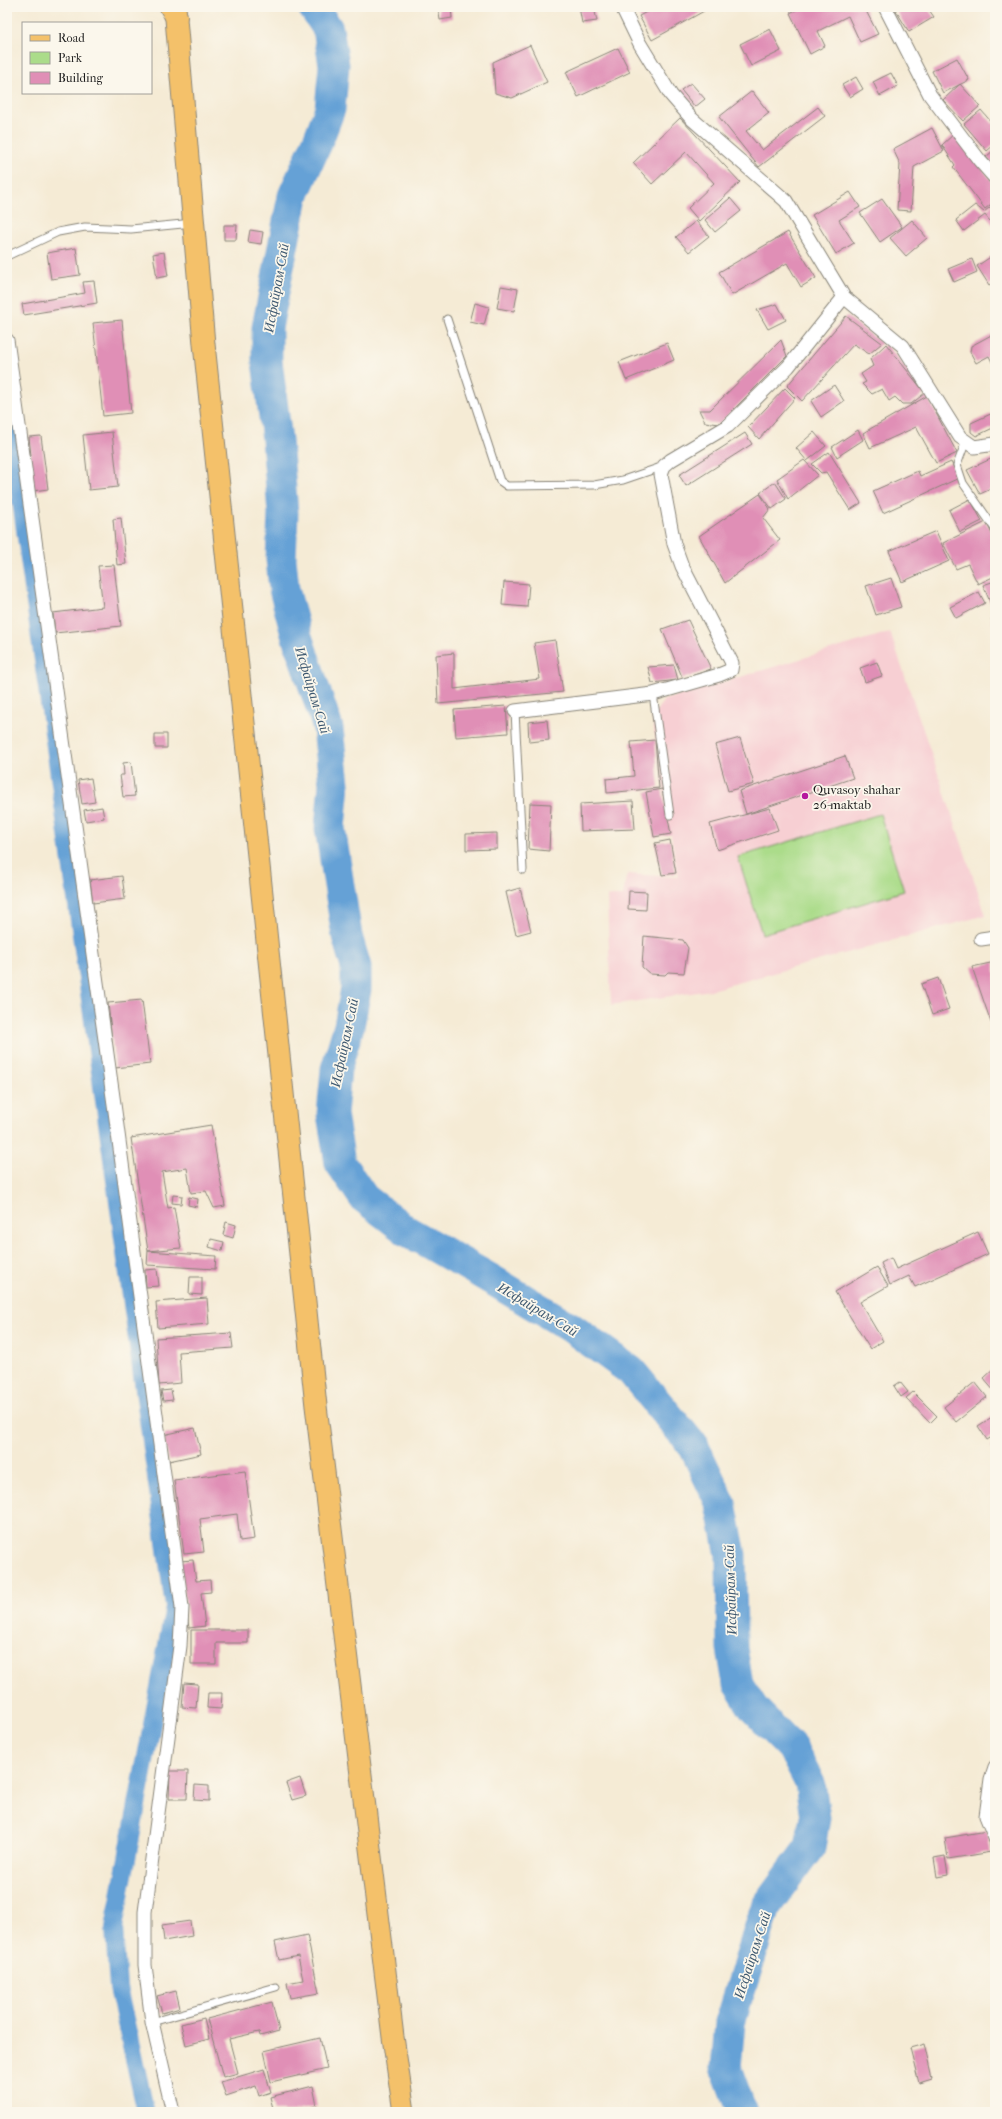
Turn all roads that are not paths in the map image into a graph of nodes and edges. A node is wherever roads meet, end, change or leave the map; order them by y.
1 (622, 7) edge
2 (885, 7) edge
3 (174, 10) edge
4 (995, 178) edge
5 (194, 223) junction
6 (7, 256) edge
7 (844, 297) junction
8 (447, 319) dead end
9 (7, 340) edge
10 (966, 442) junction
11 (995, 444) edge
12 (664, 466) junction
13 (995, 529) edge
14 (653, 694) junction
15 (515, 711) joint
16 (670, 815) dead end
17 (524, 870) dead end
18 (995, 937) edge
19 (981, 939) dead end
20 (995, 1767) edge
21 (995, 1838) edge
22 (276, 1987) dead end
23 (152, 2022) junction
24 (173, 2112) edge
25 (404, 2112) edge

1 - 7 street
2 - 4 street
3 - 5 main road
5 - 6 lane
5 - 25 main road
7 - 10 street
7 - 12 street
8 - 12 lane
9 - 23 street
10 - 11 street
10 - 13 lane
12 - 14 street
14 - 15 street
14 - 16 lane
15 - 17 lane
18 - 19 street
20 - 21 street
22 - 23 lane
23 - 24 street

